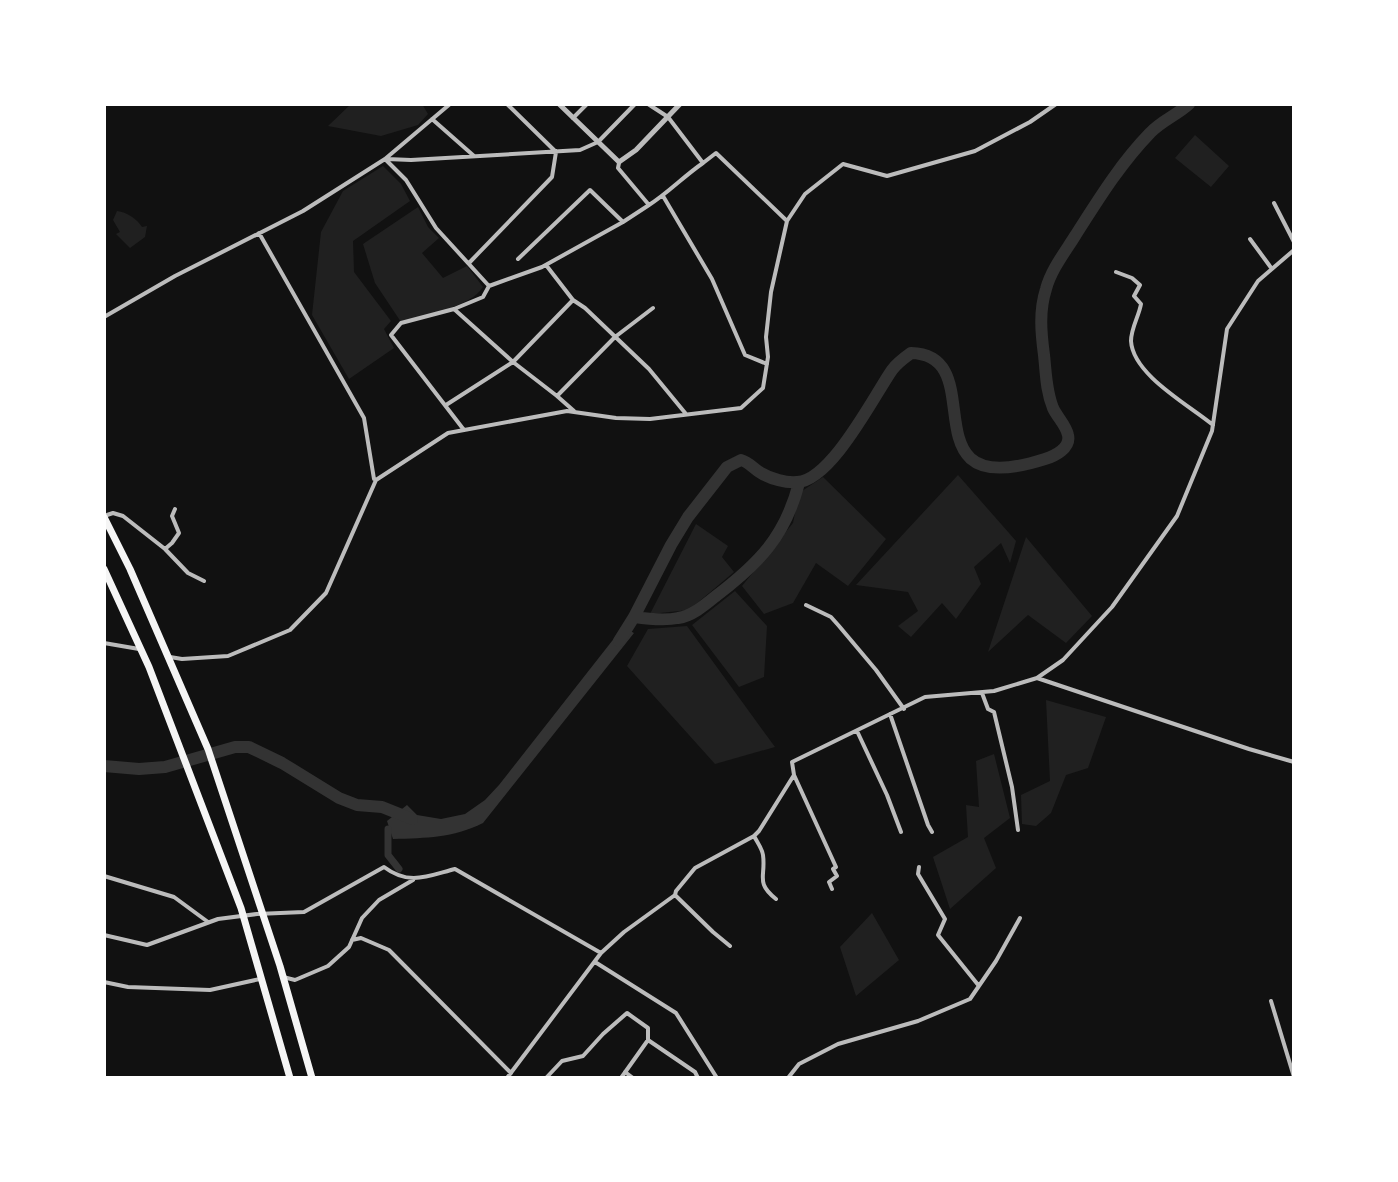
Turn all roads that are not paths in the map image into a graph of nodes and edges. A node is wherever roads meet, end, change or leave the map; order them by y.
1 (450, 104) edge
2 (507, 104) edge
3 (559, 104) edge
4 (587, 104) edge
5 (635, 104) edge
6 (648, 104) edge
7 (680, 104) edge
8 (1056, 104) edge
9 (668, 117) junction
10 (573, 118) junction
11 (432, 119) junction
12 (598, 142) junction
13 (556, 152) junction
14 (474, 156) junction
15 (385, 159) junction
16 (619, 162) junction
17 (703, 163) junction
18 (663, 196) junction
19 (1274, 203) dead end
20 (649, 205) junction
21 (787, 221) junction
22 (623, 222) junction
23 (259, 233) junction
24 (1250, 239) dead end
25 (1294, 242) edge
26 (1294, 250) edge
27 (518, 259) dead end
28 (469, 263) junction
29 (546, 264) junction
30 (1272, 269) junction
31 (1116, 272) dead end
32 (489, 286) junction
33 (573, 300) junction
34 (653, 308) dead end
35 (454, 309) junction
36 (104, 317) edge
37 (615, 337) junction
38 (513, 362) junction
39 (767, 364) junction
40 (557, 396) junction
41 (446, 405) junction
42 (575, 412) junction
43 (686, 415) junction
44 (1213, 425) junction
45 (464, 430) junction
46 (375, 482) junction
47 (175, 509) dead end
48 (104, 517) edge
49 (165, 549) junction
50 (104, 569) edge
51 (204, 581) dead end
52 (806, 605) dead end
53 (104, 643) edge
54 (141, 649) junction
55 (168, 656) junction
56 (1037, 678) junction
57 (982, 693) junction
58 (904, 709) junction
59 (890, 714) junction
60 (857, 731) junction
61 (1294, 762) edge
62 (794, 775) junction
63 (1018, 830) dead end
64 (901, 832) dead end
65 (932, 832) dead end
66 (754, 836) junction
67 (919, 867) dead end
68 (104, 876) edge
69 (413, 880) junction
70 (832, 889) dead end
71 (675, 895) junction
72 (776, 899) dead end
73 (263, 914) junction
74 (243, 916) junction
75 (1020, 918) dead end
76 (208, 922) junction
77 (104, 935) edge
78 (352, 940) junction
79 (730, 946) dead end
80 (601, 953) junction
81 (595, 962) junction
82 (283, 977) junction
83 (263, 979) junction
84 (104, 982) edge
85 (979, 986) junction
86 (1271, 1001) dead end
87 (648, 1040) junction
88 (625, 1072) junction
89 (509, 1076) edge
90 (1294, 1077) edge
91 (290, 1078) edge
92 (312, 1078) edge
93 (546, 1078) edge
94 (621, 1078) edge
95 (633, 1078) edge
96 (698, 1078) edge
97 (717, 1078) edge
98 (788, 1078) edge

1 - 11 street
2 - 13 street
3 - 10 street
4 - 10 street
5 - 12 street
6 - 9 street
7 - 9 street
8 - 21 street
9 - 16 street
9 - 17 street
10 - 12 street
11 - 14 street
11 - 15 street
12 - 13 street
12 - 16 street
13 - 14 street
13 - 28 street
14 - 15 street
15 - 23 street
15 - 28 street
16 - 20 street
17 - 18 street
17 - 21 street
18 - 20 street
18 - 39 street
19 - 25 street
20 - 22 street
21 - 39 street
22 - 27 street
22 - 29 street
23 - 36 street
23 - 46 street
24 - 30 street
26 - 30 street
28 - 32 street
29 - 32 street
29 - 33 street
30 - 44 street
31 - 44 street
32 - 35 street
33 - 37 street
33 - 38 street
34 - 37 street
35 - 38 street
35 - 41 street
37 - 40 street
37 - 43 street
38 - 40 street
38 - 41 street
39 - 43 street
40 - 42 street
41 - 45 street
42 - 43 street
42 - 45 street
44 - 56 street
45 - 46 street
46 - 55 street
47 - 49 street
48 - 49 street
48 - 55 highway
49 - 51 street
50 - 54 highway
52 - 58 street
53 - 54 street
54 - 74 highway
55 - 73 highway
56 - 57 street
56 - 61 street
57 - 58 street
57 - 63 street
58 - 59 street
59 - 60 street
59 - 65 street
60 - 62 street
60 - 64 street
62 - 66 street
62 - 70 street
66 - 71 street
66 - 72 street
67 - 85 street
68 - 76 street
69 - 73 street
69 - 78 street
69 - 80 street
71 - 79 street
71 - 80 street
73 - 74 street
73 - 82 highway
74 - 76 street
74 - 83 highway
75 - 85 street
76 - 77 street
78 - 82 street
78 - 89 street
80 - 81 street
81 - 89 street
81 - 97 street
82 - 92 highway
83 - 84 street
83 - 91 highway
85 - 98 street
86 - 90 street
87 - 88 street
87 - 93 street
87 - 96 street
88 - 94 street
88 - 95 street

